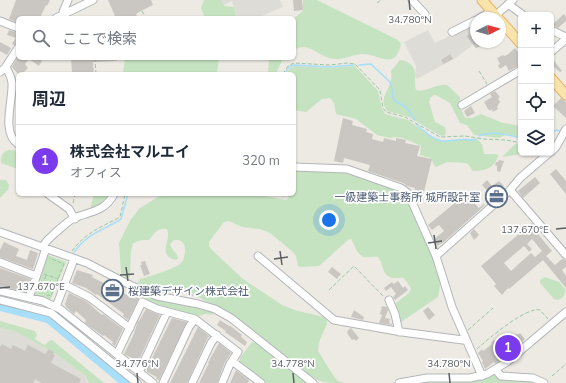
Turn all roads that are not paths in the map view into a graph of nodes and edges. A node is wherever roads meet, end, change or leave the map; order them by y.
1 (68, 0) edge
2 (93, 0) edge
3 (412, 0) edge
4 (482, 0) edge
5 (511, 2) edge
6 (492, 12) edge
7 (500, 12) edge
8 (520, 12) edge
9 (64, 14) junction
10 (424, 14) dead end
11 (60, 16) edge
12 (0, 21) edge
13 (470, 23) edge
14 (16, 27) edge
15 (506, 27) edge
16 (554, 31) edge
17 (452, 32) dead end
18 (566, 37) edge
19 (518, 41) edge
20 (554, 49) edge
21 (16, 51) edge
22 (3, 70) edge
23 (518, 72) edge
24 (554, 81) edge
25 (566, 95) edge
26 (462, 105) dead end
27 (566, 129) edge
28 (16, 142) edge
29 (554, 149) edge
30 (545, 156) edge
31 (296, 167) edge
32 (510, 190) junction
33 (51, 196) edge
34 (113, 196) edge
35 (75, 219) junction
36 (0, 232) edge
37 (45, 248) junction
38 (566, 255) edge
39 (258, 256) dead end
40 (436, 256) junction
41 (72, 258) junction
42 (0, 262) edge
43 (38, 276) junction
44 (65, 285) junction
45 (0, 291) edge
46 (29, 298) junction
47 (0, 300) edge
48 (389, 300) road end
49 (56, 307) junction
50 (167, 312) junction
51 (566, 312) edge
52 (195, 319) junction
53 (130, 328) junction
54 (399, 332) junction
55 (217, 335) junction
56 (465, 336) junction
57 (117, 354) junction
58 (232, 361) junction
59 (496, 370) junction
60 (138, 372) junction
61 (482, 376) junction
62 (252, 380) edge
63 (136, 383) edge
64 (153, 383) edge
65 (163, 383) edge
66 (192, 383) edge
67 (222, 383) edge
68 (261, 383) edge
69 (313, 383) edge
70 (399, 383) edge
71 (544, 383) edge

1 - 9 street
2 - 9 street
3 - 10 street
4 - 6 main road
5 - 7 street
5 - 8 street
9 - 11 street
12 - 14 street
13 - 17 street
15 - 19 main road
16 - 18 street
18 - 20 street
21 - 22 street
22 - 28 street
23 - 26 street
24 - 25 main road
27 - 29 street
30 - 32 street
31 - 40 street
32 - 38 street
32 - 40 street
33 - 35 street
34 - 35 street
35 - 37 street
36 - 37 street
37 - 41 street
37 - 43 street
39 - 54 street
40 - 56 street
41 - 44 street
41 - 69 street
42 - 43 street
43 - 46 street
44 - 49 street
44 - 53 street
45 - 46 street
46 - 49 street
47 - 63 street
48 - 54 street
49 - 57 street
50 - 52 street
50 - 53 street
50 - 60 street
51 - 59 street
52 - 55 street
52 - 65 street
53 - 57 street
54 - 56 street
55 - 58 street
55 - 66 street
56 - 61 street
57 - 60 street
58 - 62 street
58 - 67 street
59 - 61 street
59 - 71 street
60 - 64 street
61 - 70 street
62 - 68 street

